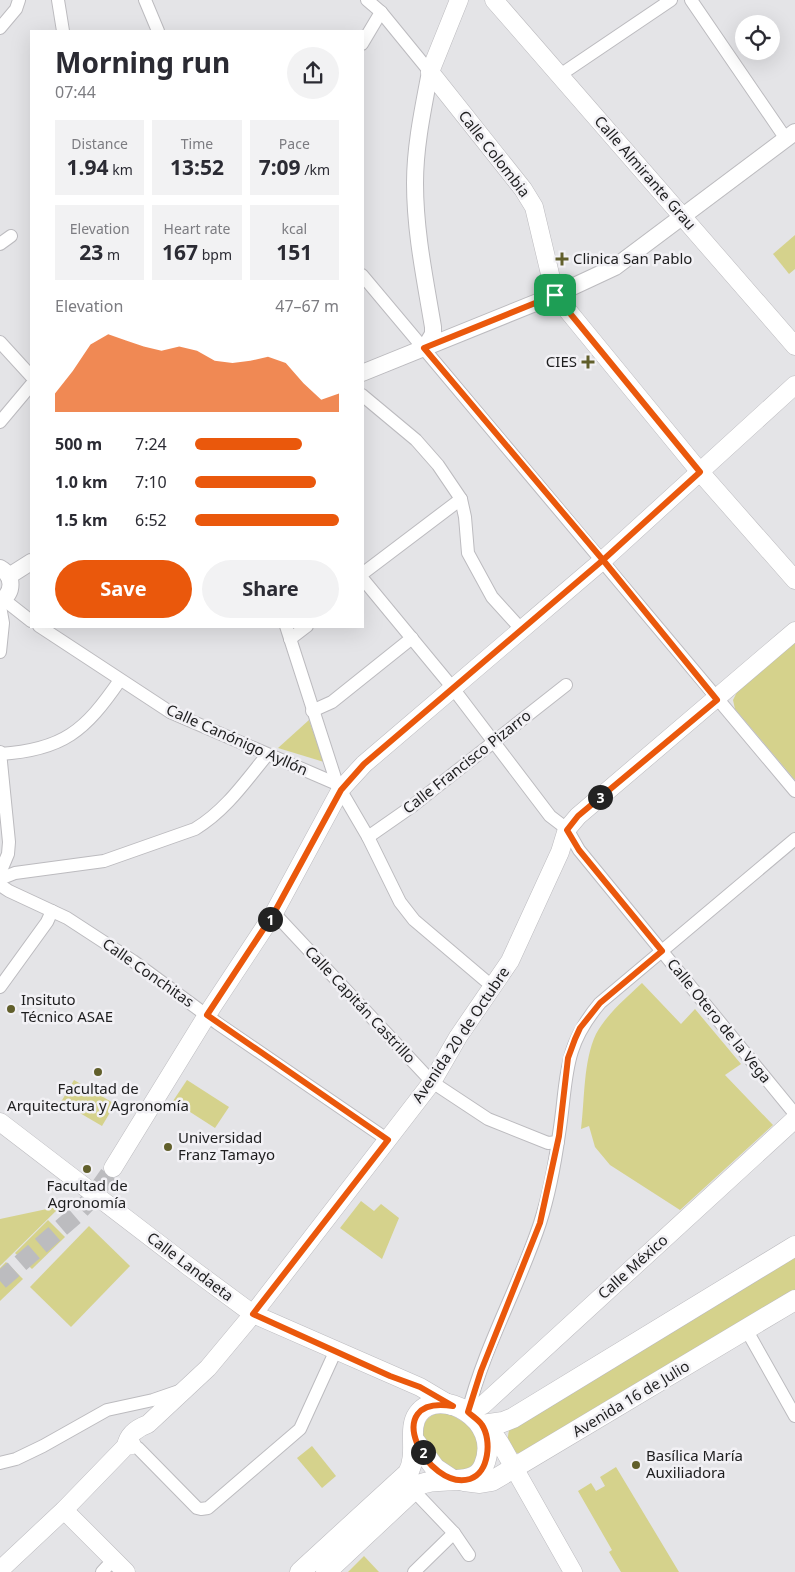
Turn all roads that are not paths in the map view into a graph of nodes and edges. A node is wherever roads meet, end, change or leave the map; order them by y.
1 (19, 0) edge
2 (58, 0) edge
3 (146, 0) edge
4 (367, 0) edge
5 (459, 0) edge
6 (494, 0) edge
7 (671, 0) edge
8 (691, 0) edge
9 (381, 12) junction
10 (0, 28) edge
11 (64, 30) edge
12 (158, 30) edge
13 (364, 41) edge
14 (430, 72) junction
15 (560, 75) junction
16 (790, 135) edge
17 (684, 217) junction
18 (11, 236) dead end
19 (0, 244) edge
20 (364, 277) edge
21 (555, 295) junction
22 (0, 342) edge
23 (795, 346) edge
24 (424, 348) junction
25 (364, 373) edge
26 (30, 375) edge
27 (795, 384) edge
28 (30, 386) edge
29 (364, 397) edge
30 (0, 422) edge
31 (700, 472) junction
32 (461, 499) junction
33 (603, 560) junction
34 (30, 562) edge
35 (4, 572) edge
36 (364, 572) edge
37 (364, 580) edge
38 (795, 580) edge
39 (1, 602) edge
40 (30, 620) edge
41 (42, 628) edge
42 (287, 628) edge
43 (304, 628) edge
44 (521, 629) junction
45 (795, 631) edge
46 (412, 638) junction
47 (290, 639) junction
48 (0, 652) edge
49 (120, 680) junction
50 (566, 685) dead end
51 (452, 686) junction
52 (717, 700) junction
53 (312, 711) junction
54 (494, 741) junction
55 (0, 753) edge
56 (267, 755) junction
57 (339, 787) junction
58 (795, 791) edge
59 (567, 830) junction
60 (368, 837) junction
61 (795, 838) edge
62 (0, 873) edge
63 (0, 878) edge
64 (0, 884) edge
65 (52, 911) junction
66 (274, 913) junction
67 (662, 951) junction
68 (0, 987) edge
69 (493, 987) junction
70 (207, 1015) junction
71 (432, 1082) junction
72 (795, 1114) edge
73 (795, 1119) edge
74 (0, 1122) edge
75 (388, 1140) junction
76 (558, 1142) junction
77 (113, 1168) tunnel mouth
78 (795, 1246) edge
79 (795, 1300) edge
80 (253, 1314) junction
81 (746, 1329) junction
82 (336, 1350) junction
83 (185, 1389) junction
84 (468, 1414) junction
85 (795, 1416) edge
86 (414, 1440) junction
87 (129, 1446) junction
88 (0, 1462) edge
89 (514, 1468) junction
90 (457, 1480) junction
91 (413, 1490) junction
92 (64, 1510) junction
93 (454, 1533) junction
94 (469, 1554) dead end
95 (108, 1566) edge
96 (0, 1570) edge
97 (126, 1572) edge
98 (300, 1572) edge
99 (326, 1572) edge
100 (414, 1572) edge
101 (573, 1572) edge

1 - 10 street
2 - 11 street
3 - 12 street
4 - 9 street, Calle Colombia
5 - 14 main road
6 - 15 main road, Calle Almirante Grau
7 - 15 street
8 - 16 street
9 - 13 street
9 - 14 street, Calle Colombia
14 - 21 main road, Calle Colombia
14 - 24 street
15 - 17 main road, Calle Almirante Grau
16 - 17 street
17 - 21 street
17 - 23 main road, Calle Almirante Grau
18 - 19 street
20 - 24 street
21 - 24 street
21 - 31 main road, Calle Colombia
22 - 26 street
24 - 25 street
24 - 33 street
27 - 31 main road
28 - 30 street
29 - 32 street
31 - 33 main road
31 - 38 main road, Calle Colombia
32 - 36 street
32 - 44 street
33 - 44 main road
33 - 52 street
34 - 35 street
35 - 39 street
37 - 46 street, Calle Otero de la Vega
39 - 40 street
39 - 48 street
41 - 49 street, Calle Canónigo Ayllón
42 - 47 street
43 - 47 street
44 - 51 main road
45 - 52 main road, Avenida 20 de Octubre
46 - 51 street, Calle Otero de la Vega
46 - 53 street
47 - 53 street
49 - 55 street
49 - 56 street, Calle Canónigo Ayllón
50 - 54 street, Calle Francisco Pizarro
51 - 54 street, Calle Otero de la Vega
51 - 57 main road
52 - 58 street
52 - 59 main road, Avenida 20 de Octubre
53 - 57 street
54 - 59 street, Calle Otero de la Vega
54 - 60 street, Calle Francisco Pizarro
55 - 62 street
56 - 57 street, Calle Canónigo Ayllón
56 - 63 street
57 - 60 street
57 - 66 main road
59 - 67 street, Calle Otero de la Vega
59 - 69 main road, Avenida 20 de Octubre
60 - 69 street
61 - 67 street
64 - 65 street, Calle Conchitas
65 - 68 street
65 - 70 street, Calle Conchitas
66 - 70 main road
66 - 71 street, Calle Capitán Castrillo
67 - 72 street, Calle Otero de la Vega
67 - 76 street
69 - 71 main road, Avenida 20 de Octubre
70 - 75 street, Calle Conchitas
70 - 77 main road
71 - 75 main road, Avenida 20 de Octubre
71 - 76 street, Calle Capitán Castrillo
73 - 84 main road, Calle México
74 - 80 main road, Calle Landaeta
75 - 80 main road, Avenida 20 de Octubre
76 - 84 street
78 - 84 main road
79 - 81 main road, Avenida 16 de Julio
80 - 82 main road, Calle Landaeta
80 - 83 main road, Avenida 20 de Octubre
81 - 85 street
81 - 89 main road, Avenida 16 de Julio
82 - 84 main road, Calle Landaeta
82 - 87 street
83 - 87 main road, Avenida 20 de Octubre
83 - 88 street
84 - 86 main road
84 - 89 main road, Calle Landaeta
84 - 90 main road
86 - 90 main road
86 - 98 main road
87 - 92 main road, Avenida 20 de Octubre
89 - 90 main road, Avenida 16 de Julio
89 - 101 main road, Calle Landaeta
90 - 91 main road, Avenida 16 de Julio
91 - 93 street
91 - 99 main road
92 - 95 main road
92 - 96 main road, Avenida 20 de Octubre
93 - 94 street
93 - 100 street
95 - 97 main road

